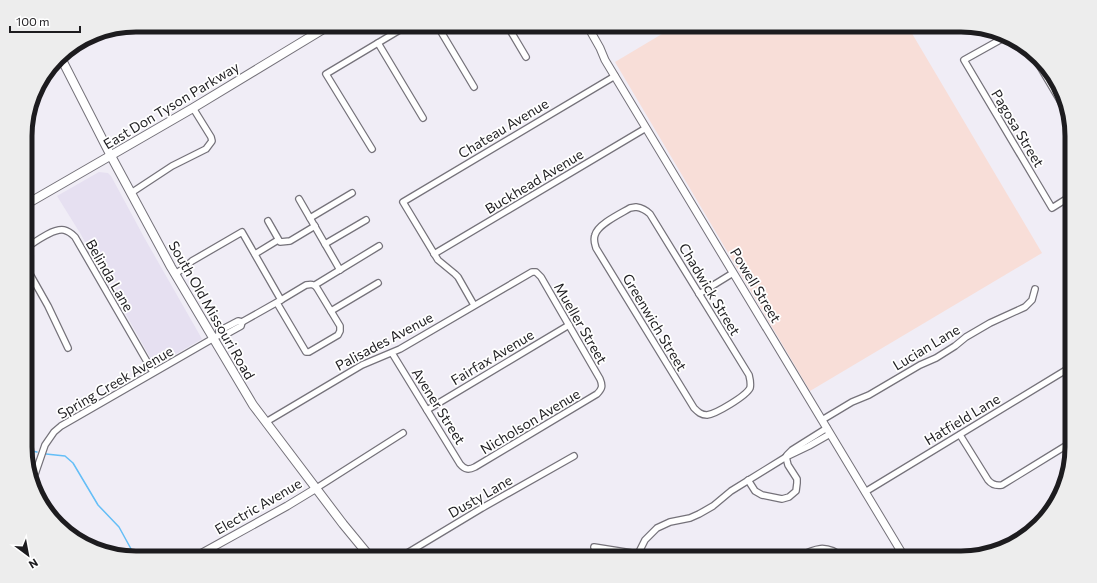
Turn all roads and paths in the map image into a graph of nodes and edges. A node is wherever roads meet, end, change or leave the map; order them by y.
1 (318, 32) edge
2 (396, 32) edge
3 (441, 32) edge
4 (511, 32) edge
5 (591, 32) edge
6 (1000, 40) edge
7 (378, 43) junction
8 (526, 57) dead end
9 (63, 61) edge
10 (1044, 73) edge
11 (615, 76) junction
12 (474, 87) dead end
13 (1054, 91) edge
14 (193, 108) junction
15 (423, 118) dead end
16 (646, 128) junction
17 (372, 149) dead end
18 (111, 156) junction
19 (131, 193) junction
20 (352, 193) dead end
21 (299, 199) dead end
22 (1065, 200) edge
23 (32, 201) edge
24 (641, 208) joint
25 (310, 218) junction
26 (366, 220) dead end
27 (268, 221) dead end
28 (315, 226) junction
29 (278, 240) junction
30 (325, 244) junction
31 (32, 245) edge
32 (379, 246) dead end
33 (255, 254) junction
34 (434, 254) junction
35 (340, 270) junction
36 (536, 272) joint
37 (734, 273) junction
38 (175, 274) junction
39 (32, 278) edge
40 (378, 283) dead end
41 (315, 285) junction
42 (1035, 289) dead end
43 (699, 294) junction
44 (279, 301) junction
45 (474, 305) junction
46 (331, 310) junction
47 (569, 325) junction
48 (216, 337) junction
49 (68, 348) dead end
50 (392, 353) junction
51 (1065, 371) edge
52 (153, 372) junction
53 (750, 387) joint
54 (602, 388) joint
55 (427, 410) junction
56 (822, 420) junction
57 (266, 422) junction
58 (828, 431) junction
59 (403, 433) dead end
60 (960, 434) junction
61 (1065, 446) edge
62 (574, 456) dead end
63 (786, 457) junction
64 (467, 469) joint
65 (36, 472) edge
66 (748, 480) junction
67 (315, 489) junction
68 (866, 492) junction
69 (594, 547) dead end
70 (206, 551) edge
71 (365, 551) edge
72 (411, 551) edge
73 (614, 551) edge
74 (640, 551) edge
75 (810, 551) edge
76 (835, 551) edge
77 (901, 551) edge

1 - 14 main road, East Don Tyson Parkway
2 - 7 street
3 - 12 street
4 - 8 street
5 - 11 street, Powell Street
6 - 22 street, Pagosa Street
7 - 15 street
7 - 17 street
9 - 18 main road, South Old Missouri Road
10 - 13 street
11 - 16 street, Powell Street
11 - 34 street, Chateau Avenue
14 - 18 main road, East Don Tyson Parkway
14 - 19 street
16 - 34 street, Buckhead Avenue
16 - 37 street, Powell Street
18 - 19 main road, South Old Missouri Road
18 - 23 main road, East Don Tyson Parkway
19 - 38 main road, South Old Missouri Road
20 - 25 street
21 - 25 street
24 - 43 street, Chadwick Street
24 - 53 street, Greenwich Street
25 - 28 street
26 - 30 street
27 - 29 street
28 - 29 street
28 - 30 street
29 - 33 street
30 - 35 street
31 - 52 street, Belinda Lane
32 - 35 street, Spring Creek Avenue
33 - 38 street
33 - 44 street
34 - 45 street
35 - 41 street, Spring Creek Avenue
36 - 45 street, Palisades Avenue
36 - 47 street, Mueller Street
37 - 43 street
37 - 56 street, Powell Street
38 - 48 main road, South Old Missouri Road
39 - 49 street
40 - 46 street
41 - 44 street, Spring Creek Avenue
41 - 46 street
42 - 56 street, Lucian Lane
43 - 53 street, Chadwick Street
44 - 46 street
44 - 48 street, Spring Creek Avenue
45 - 50 street, Palisades Avenue
47 - 54 street, Mueller Street
47 - 55 street, Fairfax Avenue
48 - 52 street, Spring Creek Avenue
48 - 57 main road, South Old Missouri Road
50 - 55 street, Avener Street
50 - 57 street, Palisades Avenue
51 - 60 street, Hatfield Lane
52 - 65 street, Spring Creek Avenue
54 - 64 street, Nicholson Avenue
55 - 64 street, Avener Street
56 - 58 street, Powell Street
57 - 67 main road, South Old Missouri Road
58 - 63 street
58 - 68 street, Powell Street
59 - 67 street
60 - 61 street
60 - 68 street, Hatfield Lane
62 - 72 street, Dusty Lane
63 - 66 street
63 - 66 street
66 - 74 street
67 - 70 street, Electric Avenue
67 - 71 main road, South Old Missouri Road
68 - 77 street, Powell Street
69 - 73 street
75 - 76 street

